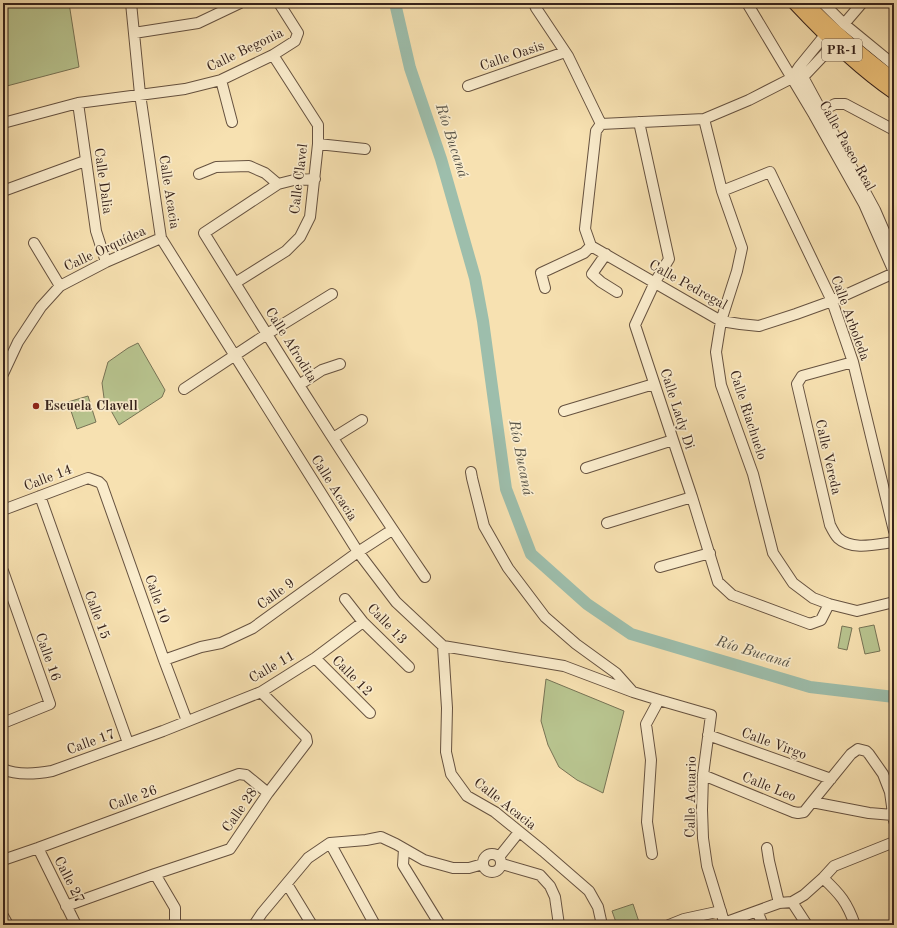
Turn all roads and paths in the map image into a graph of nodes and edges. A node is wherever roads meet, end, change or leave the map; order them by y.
1 (131, 3) edge
2 (240, 3) edge
3 (280, 3) edge
4 (534, 3) edge
5 (748, 3) edge
6 (794, 3) edge
7 (807, 3) edge
8 (824, 3) edge
9 (862, 3) edge
10 (134, 33) junction
11 (836, 33) junction
12 (565, 52) junction
13 (273, 55) junction
14 (894, 65) edge
15 (803, 77) junction
16 (792, 78) junction
17 (894, 79) edge
18 (221, 80) junction
19 (468, 86) dead end
20 (894, 93) edge
21 (140, 94) junction
22 (78, 103) junction
23 (817, 113) junction
24 (704, 119) junction
25 (232, 122) dead end
26 (639, 122) junction
27 (3, 123) edge
28 (601, 124) junction
29 (894, 130) edge
30 (318, 144) junction
31 (365, 149) dead end
32 (86, 161) junction
33 (199, 174) dead end
34 (315, 179) junction
35 (278, 184) junction
36 (3, 191) edge
37 (722, 191) junction
38 (161, 238) junction
39 (34, 243) dead end
40 (591, 246) junction
41 (606, 254) junction
42 (894, 254) edge
43 (106, 262) junction
44 (894, 272) edge
45 (655, 282) junction
46 (235, 283) junction
47 (60, 286) junction
48 (545, 288) dead end
49 (617, 292) dead end
50 (332, 294) dead end
51 (832, 301) junction
52 (721, 321) junction
53 (267, 334) junction
54 (234, 356) junction
55 (853, 362) junction
56 (340, 364) dead end
57 (3, 374) edge
58 (654, 384) junction
59 (300, 385) junction
60 (184, 389) dead end
61 (564, 411) dead end
62 (362, 420) dead end
63 (333, 438) junction
64 (673, 440) junction
65 (586, 468) dead end
66 (471, 472) dead end
67 (102, 485) joint
68 (40, 496) junction
69 (692, 496) junction
70 (3, 510) edge
71 (613, 524) dead end
72 (392, 530) junction
73 (894, 531) edge
74 (894, 542) edge
75 (358, 552) junction
76 (710, 553) junction
77 (666, 568) dead end
78 (3, 571) edge
79 (425, 577) dead end
80 (345, 599) dead end
81 (894, 602) edge
82 (829, 604) junction
83 (363, 622) junction
84 (443, 646) junction
85 (315, 658) junction
86 (164, 660) junction
87 (409, 667) dead end
88 (261, 692) junction
89 (633, 692) junction
90 (659, 700) junction
91 (370, 712) dead end
92 (187, 722) junction
93 (3, 723) edge
94 (708, 735) junction
95 (128, 743) junction
96 (3, 769) edge
97 (703, 776) junction
98 (831, 779) junction
99 (268, 793) junction
100 (812, 802) junction
101 (894, 818) edge
102 (519, 832) junction
103 (894, 842) edge
104 (330, 843) junction
105 (38, 848) junction
106 (768, 848) dead end
107 (404, 849) junction
108 (652, 854) dead end
109 (3, 860) edge
110 (500, 861) junction
111 (483, 864) junction
112 (155, 874) junction
113 (823, 878) junction
114 (287, 884) junction
115 (792, 902) junction
116 (779, 903) junction
117 (66, 906) junction
118 (721, 911) junction
119 (757, 911) junction
120 (724, 924) edge
121 (76, 925) edge
122 (175, 925) edge
123 (254, 925) edge
124 (312, 925) edge
125 (376, 925) edge
126 (440, 925) edge
127 (560, 925) edge
128 (602, 925) edge
129 (669, 925) edge
130 (763, 925) edge
131 (807, 925) edge
132 (855, 925) edge

1 - 10 street, Calle Acacia
2 - 10 street
3 - 13 street, Calle Begonia
4 - 12 street
5 - 16 street, Calle Paseo Real
6 - 11 main road, PR-1
7 - 11 main road, PR-1
8 - 11 street
9 - 11 street
10 - 21 street, Calle Acacia
11 - 14 street
11 - 15 street
11 - 16 street
11 - 17 main road, PR-1
11 - 20 main road, PR-1
12 - 19 street, Calle Oasis
12 - 28 street
13 - 18 street, Calle Begonia
13 - 30 street, Calle Clavel
15 - 16 street
15 - 23 street, Calle Paseo Real
16 - 23 street, Calle Paseo Real
16 - 24 street
18 - 21 street, Calle Begonia
18 - 25 street
21 - 22 street, Calle Begonia
21 - 38 street, Calle Acacia
22 - 27 street, Calle Begonia
22 - 32 street, Calle Dalia
23 - 29 street
23 - 42 street, Calle Paseo Real
23 - 44 street, Calle Paseo Real
24 - 26 street
24 - 37 street, Calle Riachuelo
26 - 28 street
26 - 45 street, Calle Lady Di
28 - 40 street
30 - 31 street
30 - 34 street, Calle Clavel
32 - 36 street
32 - 43 street, Calle Dalia
33 - 35 street
34 - 35 street, Calle Afrodita
34 - 46 street, Calle Clavel
35 - 46 street, Calle Afrodita
37 - 51 street, Calle Arboleda
37 - 52 street, Calle Riachuelo
38 - 43 street, Calle Orquídea
38 - 54 street, Calle Acacia
39 - 47 street
40 - 41 street, Calle Pedregal
40 - 48 street
41 - 45 street, Calle Pedregal
41 - 49 street
43 - 47 street, Calle Orquídea
44 - 51 street, Calle Pedregal
45 - 52 street, Calle Pedregal
45 - 58 street, Calle Lady Di
46 - 53 street, Calle Afrodita
47 - 57 street
50 - 53 street
51 - 52 street, Calle Pedregal
51 - 55 street, Calle Arboleda
52 - 82 street, Calle Riachuelo
53 - 54 street
53 - 59 street, Calle Afrodita
54 - 60 street
54 - 75 street, Calle Acacia
55 - 73 street, Calle Arboleda
55 - 74 street, Calle Vereda
56 - 59 street
58 - 61 street
58 - 64 street, Calle Lady Di
59 - 63 street, Calle Afrodita
62 - 63 street
63 - 72 street, Calle Afrodita
64 - 65 street
64 - 69 street, Calle Lady Di
66 - 89 street
67 - 68 street, Calle 14
67 - 86 street, Calle 10
68 - 70 street, Calle 14
68 - 95 street, Calle 15
69 - 71 street
69 - 76 street, Calle Lady Di
72 - 75 street, Calle 9
72 - 79 street, Calle Afrodita
75 - 84 street, Calle Acacia
75 - 86 street, Calle 9
76 - 77 street
76 - 82 street, Calle Lady Di
78 - 93 street, Calle 16
80 - 83 street, Calle 13
81 - 82 street, Calle Riachuelo
83 - 85 street, Calle 11
83 - 87 street, Calle 13
84 - 89 street
84 - 102 street, Calle Acacia
85 - 88 street, Calle 11
85 - 91 street, Calle 12
86 - 92 street, Calle 10
88 - 92 street, Calle 11
88 - 99 street, Calle 28
89 - 90 street
90 - 94 street, Calle Acuario
90 - 108 street
92 - 95 street, Calle 17
94 - 97 street, Calle Acuario
94 - 98 street, Calle Virgo
95 - 96 street, Calle 17
97 - 100 street, Calle Leo
97 - 118 street, Calle Acuario
98 - 100 street
98 - 101 street
99 - 105 street, Calle 26
99 - 112 street, Calle 28
100 - 101 street, Calle Leo
102 - 110 street
102 - 128 street, Calle Acacia
103 - 113 street
104 - 107 street
104 - 114 street
104 - 125 street
105 - 109 street, Calle 26
105 - 117 street, Calle 27
106 - 116 street
107 - 111 street
107 - 126 street
110 - 111 street
110 - 111 street
110 - 127 street
112 - 117 street, Calle 28
112 - 122 street
113 - 115 street
113 - 132 street
114 - 123 street
114 - 124 street
115 - 116 street
115 - 131 street
116 - 119 street
117 - 121 street, Calle 27
118 - 120 street, Calle Acuario
118 - 129 street
119 - 120 street
119 - 130 street

